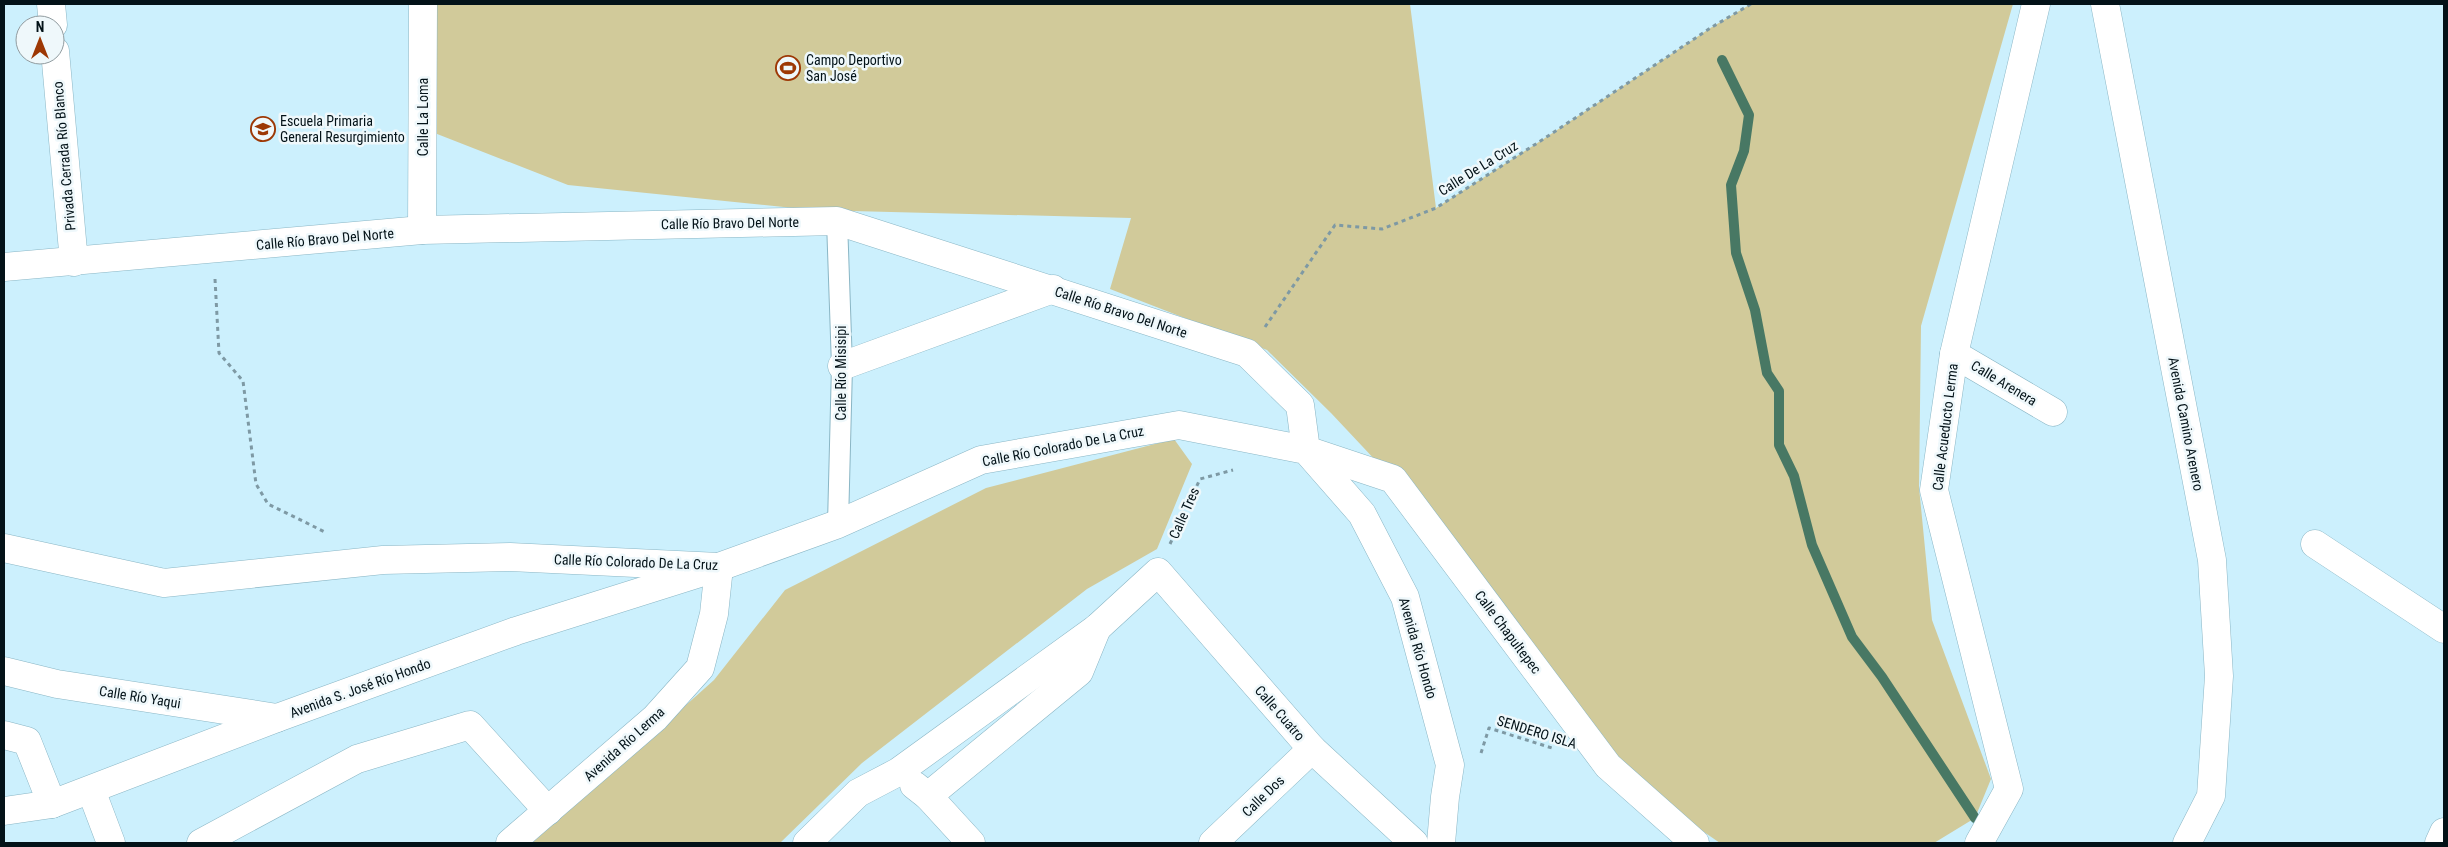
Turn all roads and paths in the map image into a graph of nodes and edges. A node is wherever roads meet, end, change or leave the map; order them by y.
1 (424, 4) edge
2 (1751, 4) edge
3 (2036, 4) edge
4 (2105, 4) edge
5 (56, 65) edge
6 (837, 221) junction
7 (422, 230) junction
8 (214, 248) junction
9 (74, 262) junction
10 (4, 267) edge
11 (1053, 289) junction
12 (1247, 353) junction
13 (1954, 354) junction
14 (842, 366) junction
15 (2053, 412) dead end
16 (1306, 450) junction
17 (1238, 469) dead end
18 (838, 524) junction
19 (330, 534) dead end
20 (2315, 544) dead end
21 (4, 548) edge
22 (718, 567) junction
23 (1158, 572) junction
24 (1097, 628) junction
25 (2444, 629) edge
26 (4, 671) edge
27 (277, 718) junction
28 (4, 735) edge
29 (1312, 749) junction
30 (1562, 752) dead end
31 (1479, 759) dead end
32 (898, 772) junction
33 (91, 790) junction
34 (928, 796) junction
35 (52, 804) junction
36 (4, 811) edge
37 (548, 811) junction
38 (2444, 832) edge
39 (111, 843) edge
40 (201, 843) edge
41 (510, 843) edge
42 (807, 843) edge
43 (971, 843) edge
44 (1213, 843) edge
45 (1414, 843) edge
46 (1441, 843) edge
47 (1695, 843) edge
48 (1979, 843) edge
49 (2187, 843) edge
50 (2438, 843) edge

1 - 7 street, Calle La Loma
2 - 12 path, Calle De La Cruz
3 - 13 street, Calle Acueducto Lerma
4 - 49 street, Avenida Camino Arenero
5 - 9 street, Privada Cerrada Río Blanco
6 - 7 street, Calle Río Bravo Del Norte
6 - 11 street, Calle Río Bravo Del Norte
6 - 14 lane, Calle Río Misisipi
7 - 8 street, Calle Río Bravo Del Norte
8 - 9 street, Calle Río Bravo Del Norte
8 - 19 path
9 - 10 street, Calle Río Bravo Del Norte
11 - 12 street, Calle Río Bravo Del Norte
11 - 14 street
12 - 16 street, Calle Río Bravo Del Norte
13 - 15 street, Calle Arenera
13 - 48 street, Calle Acueducto Lerma
14 - 18 lane, Calle Río Misisipi
16 - 18 street, Calle Río Colorado De La Cruz
16 - 46 street, Avenida Río Hondo
16 - 47 street, Calle Chapultepec
17 - 23 path, Calle Tres
18 - 22 street, Calle Río Colorado De La Cruz
20 - 25 street
21 - 22 street, Calle Río Colorado De La Cruz
22 - 27 street, Avenida S. José Río Hondo
22 - 37 street, Avenida Río Lerma
23 - 24 street
23 - 29 street, Calle Cuatro
24 - 32 street
24 - 34 street
26 - 27 street, Calle Río Yaqui
27 - 33 street, Avenida S. José Río Hondo
28 - 35 street
29 - 44 street, Calle Dos
29 - 45 street, Calle Cuatro
30 - 31 path, SENDERO ISLA
32 - 34 street
32 - 42 street
33 - 35 street, Avenida S. José Río Hondo
33 - 39 street
34 - 43 street
35 - 36 street, Avenida S. José Río Hondo
37 - 40 street
37 - 41 street, Avenida Río Lerma
38 - 50 street

